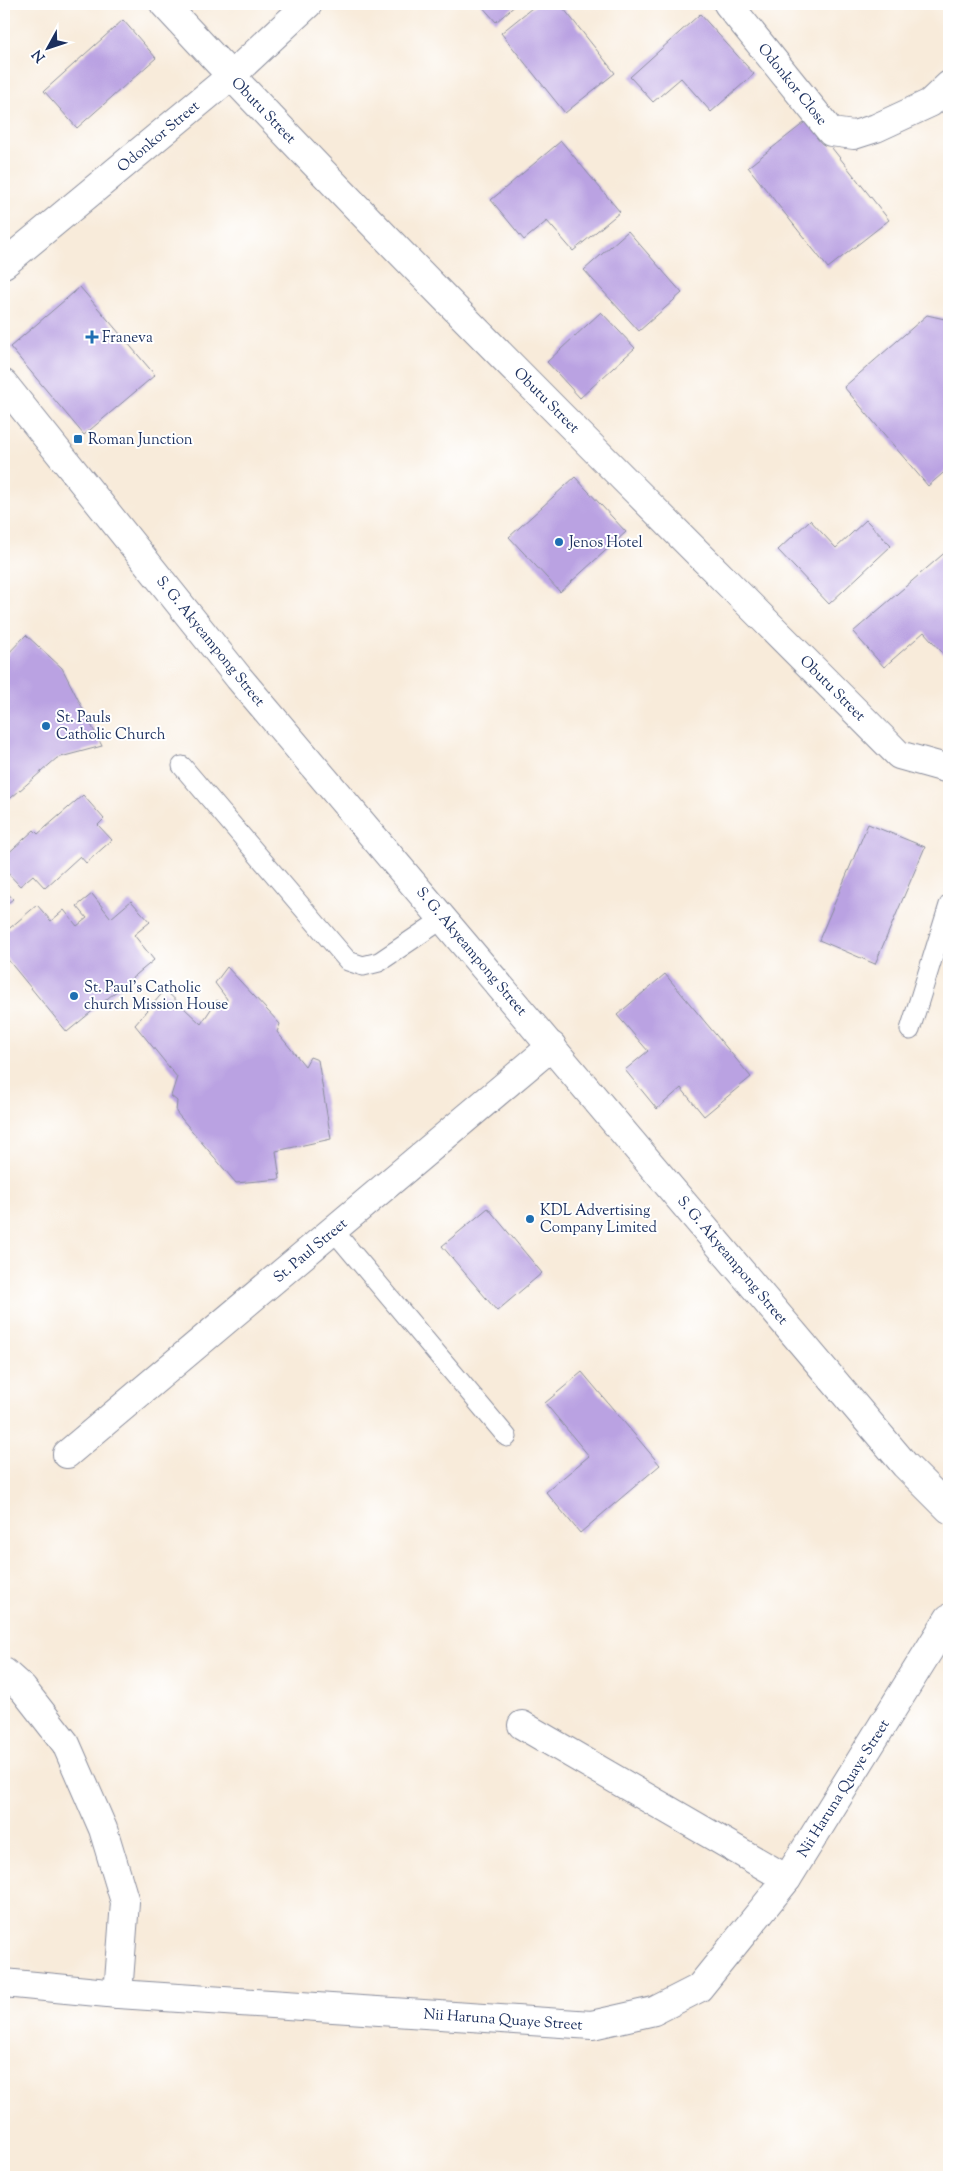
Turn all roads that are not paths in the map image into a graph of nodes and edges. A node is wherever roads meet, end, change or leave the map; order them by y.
1 (164, 4) edge
2 (308, 4) edge
3 (728, 4) edge
4 (231, 76) junction
5 (949, 84) edge
6 (4, 264) edge
7 (4, 384) edge
8 (182, 766) dead end
9 (949, 769) edge
10 (949, 905) edge
11 (444, 918) junction
12 (910, 1030) dead end
13 (552, 1046) junction
14 (333, 1230) junction
15 (507, 1437) dead end
16 (67, 1454) dead end
17 (949, 1509) edge
18 (949, 1618) edge
19 (4, 1672) edge
20 (522, 1724) dead end
21 (787, 1879) junction
22 (4, 1983) edge
23 (118, 1994) junction

1 - 4 street, Obutu Street
2 - 4 street, Odonkor Street
3 - 5 street, Odonkor Close
4 - 6 street, Odonkor Street
4 - 9 street, Obutu Street
7 - 11 street, S. G. Akyeampong Street
8 - 11 lane
10 - 12 lane
11 - 13 street, S. G. Akyeampong Street
13 - 14 street, St. Paul Street
13 - 17 street, S. G. Akyeampong Street
14 - 15 lane
14 - 16 street, St. Paul Street
18 - 21 street, Nii Haruna Quaye Street
19 - 23 street
20 - 21 street
21 - 23 street, Nii Haruna Quaye Street
22 - 23 street, Nii Haruna Quaye Street

